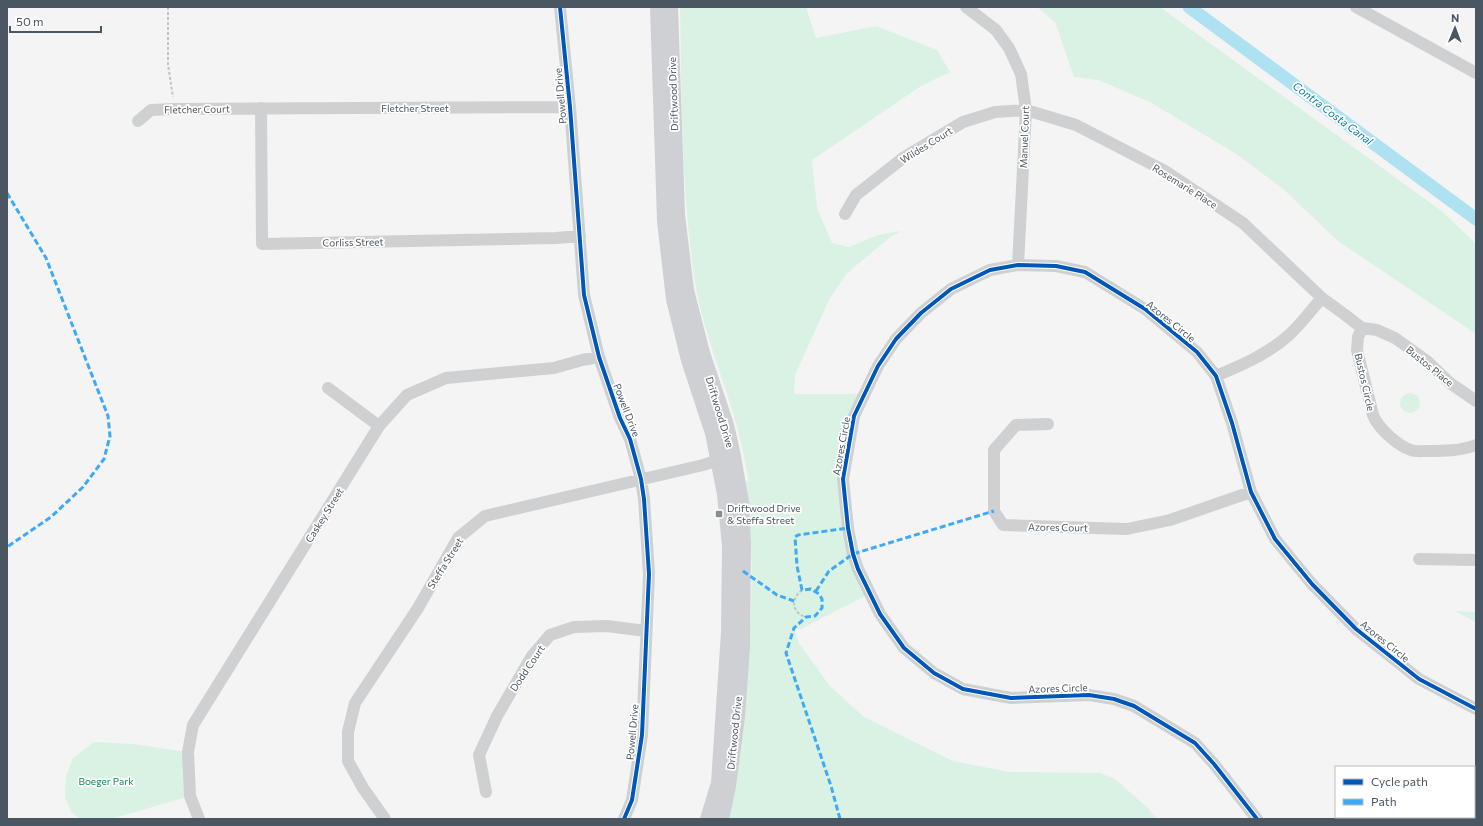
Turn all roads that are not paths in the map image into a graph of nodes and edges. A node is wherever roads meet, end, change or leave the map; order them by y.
1 (560, 7) edge
2 (658, 7) edge
3 (670, 7) edge
4 (966, 7) edge
5 (1356, 7) edge
6 (1476, 73) edge
7 (570, 106) junction
8 (261, 108) junction
9 (1026, 110) junction
10 (138, 121) dead end
11 (845, 214) dead end
12 (580, 236) junction
13 (1018, 265) junction
14 (1322, 298) junction
15 (1362, 328) junction
16 (600, 357) junction
17 (1216, 376) junction
18 (328, 388) dead end
19 (1476, 401) edge
20 (1048, 424) dead end
21 (380, 426) junction
22 (1476, 445) edge
23 (733, 456) junction
24 (718, 461) junction
25 (641, 479) junction
26 (1251, 492) junction
27 (1419, 559) dead end
28 (1476, 560) edge
29 (646, 632) junction
30 (1476, 709) edge
31 (486, 792) dead end
32 (199, 819) edge
33 (385, 819) edge
34 (624, 819) edge
35 (708, 819) edge
36 (721, 819) edge
37 (1257, 819) edge

1 - 7 street, Powell Drive
2 - 24 street, Driftwood Drive
3 - 23 street, Driftwood Drive
4 - 9 street, Manuel Court
5 - 6 street
7 - 8 street, Fletcher Street
7 - 12 street, Powell Drive
8 - 10 street, Fletcher Court
8 - 12 street, Corliss Street
9 - 11 street, Wildes Court
9 - 13 street, Manuel Court
9 - 14 street, Rosemarie Place
12 - 16 street, Powell Drive
13 - 17 street, Azores Circle
13 - 37 street, Azores Circle
14 - 15 street, Bustos Place
14 - 17 street
15 - 19 street, Bustos Place
15 - 22 street, Bustos Circle
16 - 21 street, Caskey Street
16 - 25 street, Powell Drive
17 - 26 street, Azores Circle
18 - 21 street
20 - 26 street, Azores Court
21 - 32 street, Caskey Street
23 - 24 street, Steffa Street
23 - 36 street, Driftwood Drive
24 - 25 street, Steffa Street
24 - 35 street, Driftwood Drive
25 - 29 street, Powell Drive
25 - 33 street, Steffa Street
26 - 30 street, Azores Circle
27 - 28 street
29 - 31 street, Dodd Court
29 - 34 street, Powell Drive

